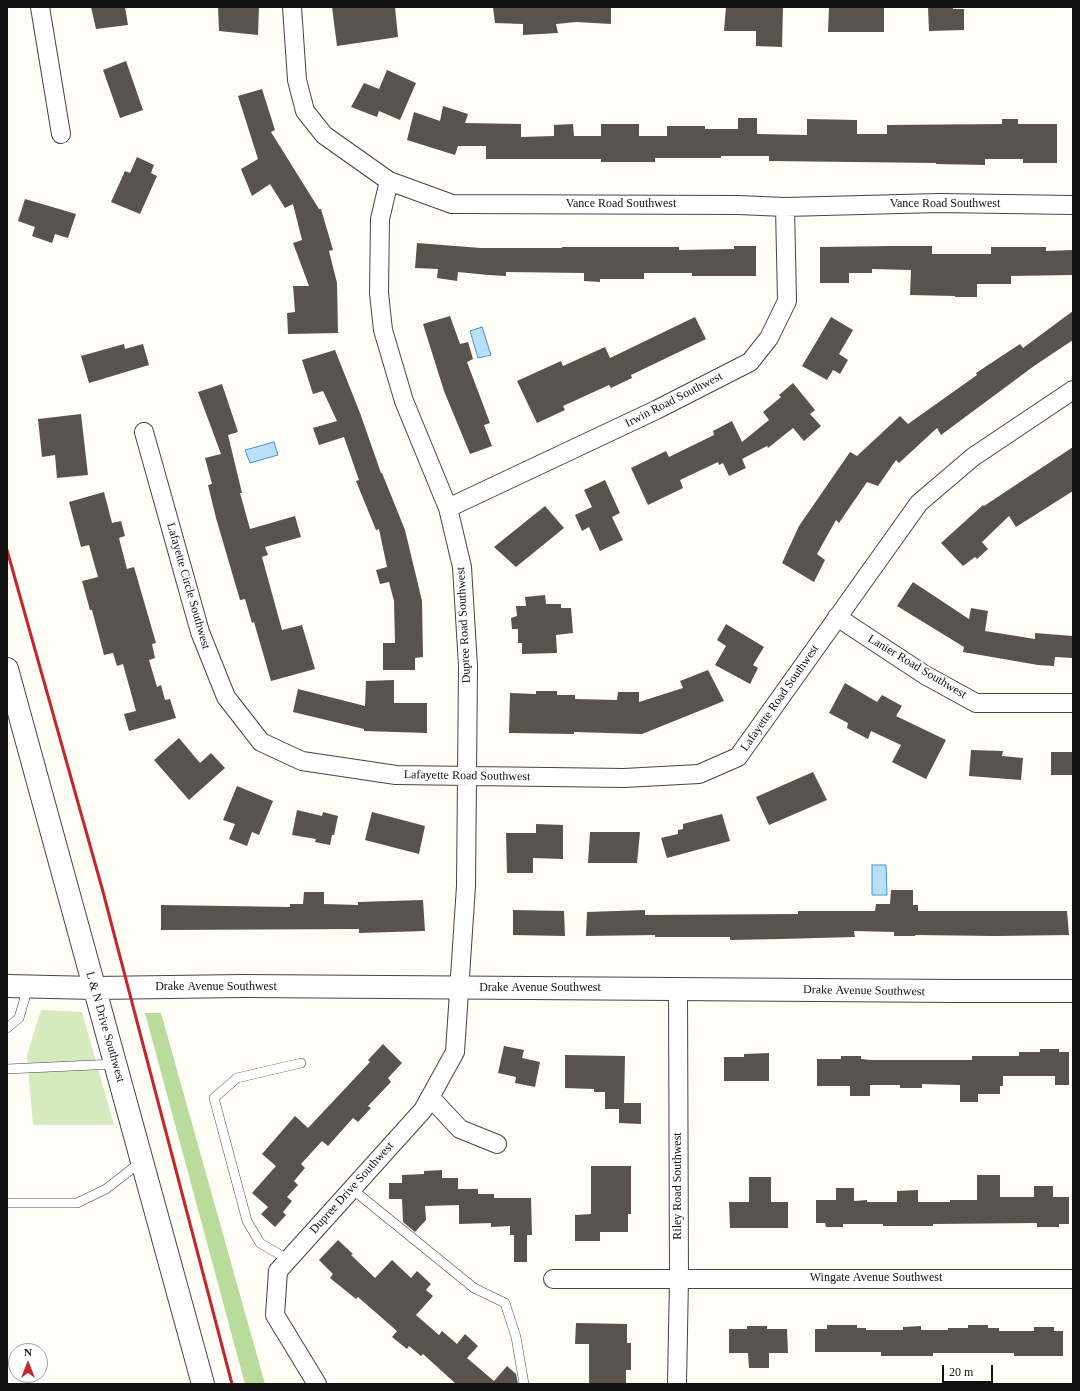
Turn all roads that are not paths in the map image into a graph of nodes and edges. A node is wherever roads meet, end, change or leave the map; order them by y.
1 (40, 7) edge
2 (292, 7) edge
3 (61, 134) dead end
4 (389, 181) junction
5 (1073, 205) edge
6 (785, 207) junction
7 (1073, 390) edge
8 (144, 432) dead end
9 (448, 508) junction
10 (837, 617) junction
11 (7, 669) edge
12 (1073, 703) edge
13 (337, 767) joint
14 (467, 776) junction
15 (17, 986) edge
16 (95, 988) junction
17 (459, 988) junction
18 (678, 989) junction
19 (1073, 991) edge
20 (7, 1028) edge
21 (301, 1063) dead end
22 (115, 1064) junction
23 (7, 1069) edge
24 (430, 1097) junction
25 (497, 1144) dead end
26 (142, 1161) junction
27 (352, 1189) junction
28 (7, 1203) edge
29 (288, 1260) junction
30 (552, 1279) dead end
31 (678, 1279) junction
32 (1073, 1279) edge
33 (203, 1384) edge
34 (317, 1384) edge
35 (524, 1384) edge
36 (677, 1384) edge

1 - 3 street
2 - 4 street, Vance Road Southwest
4 - 6 street, Vance Road Southwest
4 - 9 street, Dupree Road Southwest
5 - 6 street, Vance Road Southwest
6 - 9 street, Irwin Road Southwest
7 - 10 street, Lafayette Road Southwest
8 - 13 street, Lafayette Circle Southwest
9 - 14 street, Dupree Road Southwest
10 - 12 street, Lanier Road Southwest
10 - 14 street, Lafayette Road Southwest
11 - 16 street, L & N Drive Southwest
13 - 14 street, Lafayette Road Southwest
14 - 17 street, Dupree Road Southwest
15 - 16 street, Drake Avenue Southwest
15 - 20 lane
16 - 17 street, Drake Avenue Southwest
16 - 22 street, L & N Drive Southwest
17 - 18 street, Drake Avenue Southwest
17 - 24 street, Dupree Drive Southwest
18 - 19 street, Drake Avenue Southwest
18 - 31 street, Riley Road Southwest
21 - 29 lane
22 - 23 lane
22 - 26 street, L & N Drive Southwest
24 - 25 street
24 - 27 street, Dupree Drive Southwest
26 - 28 lane
26 - 33 street, L & N Drive Southwest
27 - 29 street, Dupree Drive Southwest
27 - 35 lane
29 - 34 street, Dupree Drive Southwest
30 - 31 street, Wingate Avenue Southwest
31 - 32 street, Wingate Avenue Southwest
31 - 36 street, Riley Road Southwest

